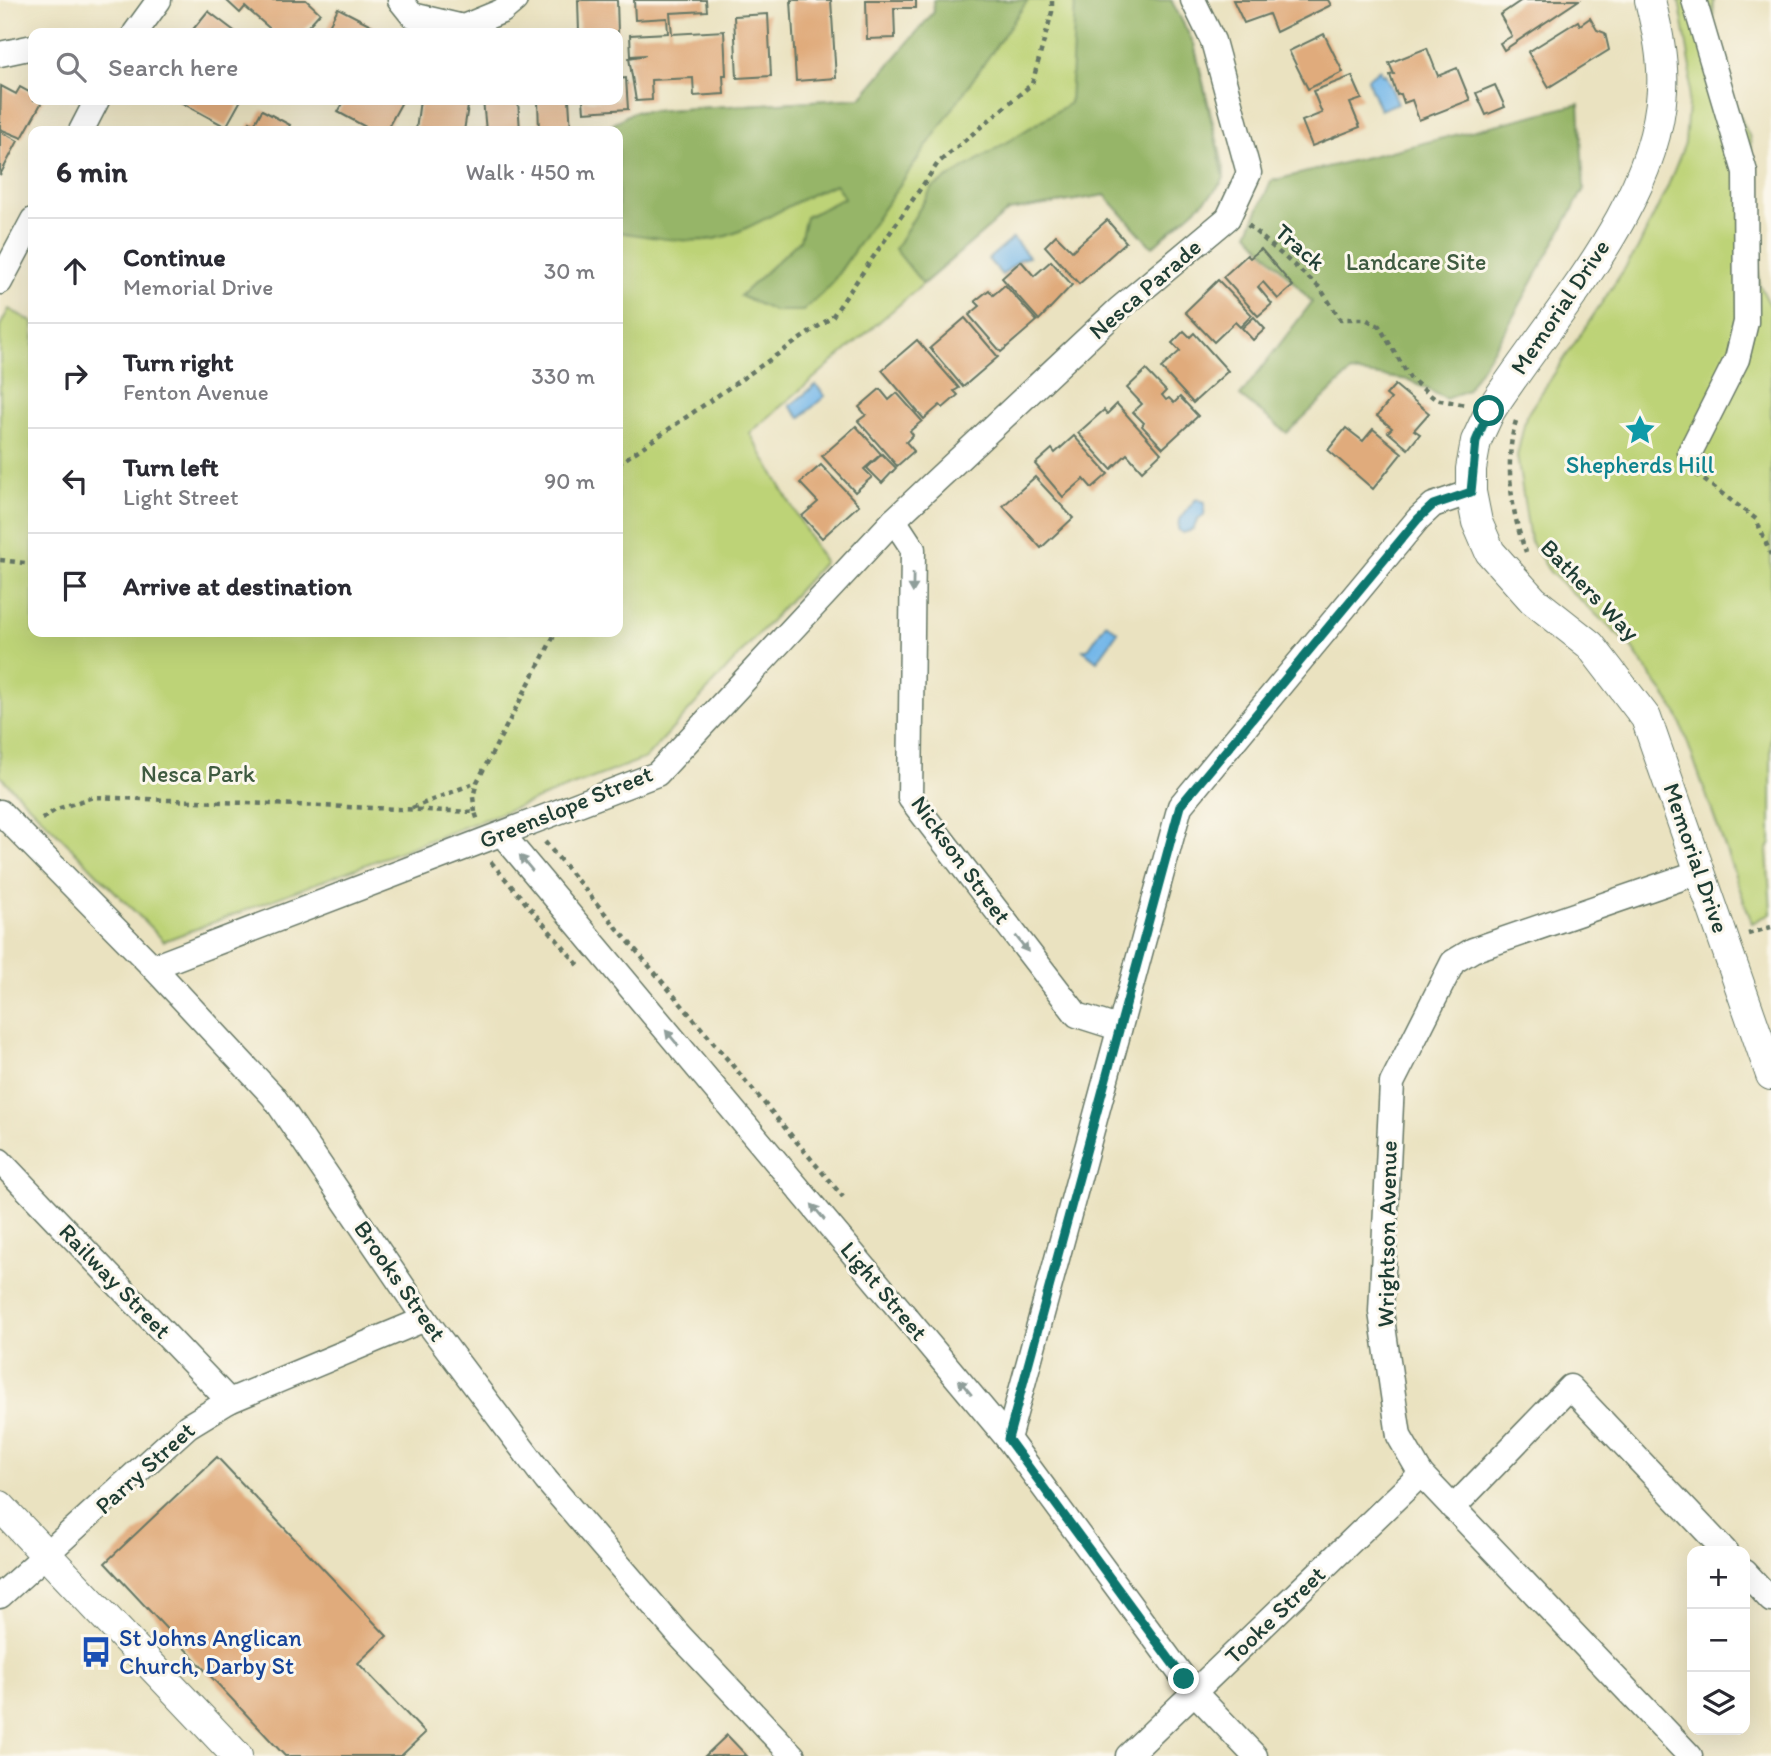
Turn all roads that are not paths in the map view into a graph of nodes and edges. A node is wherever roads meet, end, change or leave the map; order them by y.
1 (159, 0) edge
2 (400, 0) edge
3 (515, 0) edge
4 (1193, 0) edge
5 (1650, 0) edge
6 (1694, 0) edge
7 (139, 28) edge
8 (28, 48) edge
9 (0, 54) edge
10 (94, 105) edge
11 (83, 126) edge
12 (28, 229) edge
13 (0, 282) edge
14 (1690, 452) road end
15 (1471, 492) junction
16 (894, 520) junction
17 (0, 812) edge
18 (502, 834) junction
19 (1702, 871) junction
20 (153, 967) junction
21 (1118, 1028) junction
22 (1771, 1075) edge
23 (0, 1161) edge
24 (425, 1319) junction
25 (229, 1401) junction
26 (1008, 1439) junction
27 (1421, 1474) junction
28 (0, 1506) edge
29 (1453, 1508) junction
30 (1720, 1546) edge
31 (47, 1555) junction
32 (1750, 1577) edge
33 (0, 1596) edge
34 (1771, 1600) edge
35 (1194, 1692) junction
36 (237, 1756) edge
37 (793, 1756) edge
38 (1128, 1756) edge
39 (1255, 1756) edge
40 (1690, 1756) edge

1 - 7 street
2 - 3 street
4 - 16 street, Nesca Parade
5 - 15 main road, Memorial Drive
6 - 14 street
8 - 9 street
10 - 11 street
12 - 13 street
15 - 19 main road, Memorial Drive
15 - 21 street
16 - 18 street, Greenslope Street
16 -> 21 street, Nickson Street
17 - 20 street, Brooks Street
18 - 20 street, Greenslope Street
26 -> 18 street, Light Street
19 - 22 main road, Memorial Drive
19 - 27 street, Wrightson Avenue
20 - 24 street, Brooks Street
21 - 26 street
23 - 25 street, Railway Street
24 - 25 street, Parry Street
24 - 37 street, Brooks Street
25 - 31 street, Parry Street
26 - 35 street, Light Street
27 - 29 street, Wrightson Avenue
27 - 35 street, Tooke Street
28 - 31 main road
29 - 30 street
29 - 40 street, Wrightson Avenue
31 - 33 street, Parry Street
31 - 36 main road
32 - 34 street
35 - 38 street, Tooke Street
35 - 39 street, Light Street

